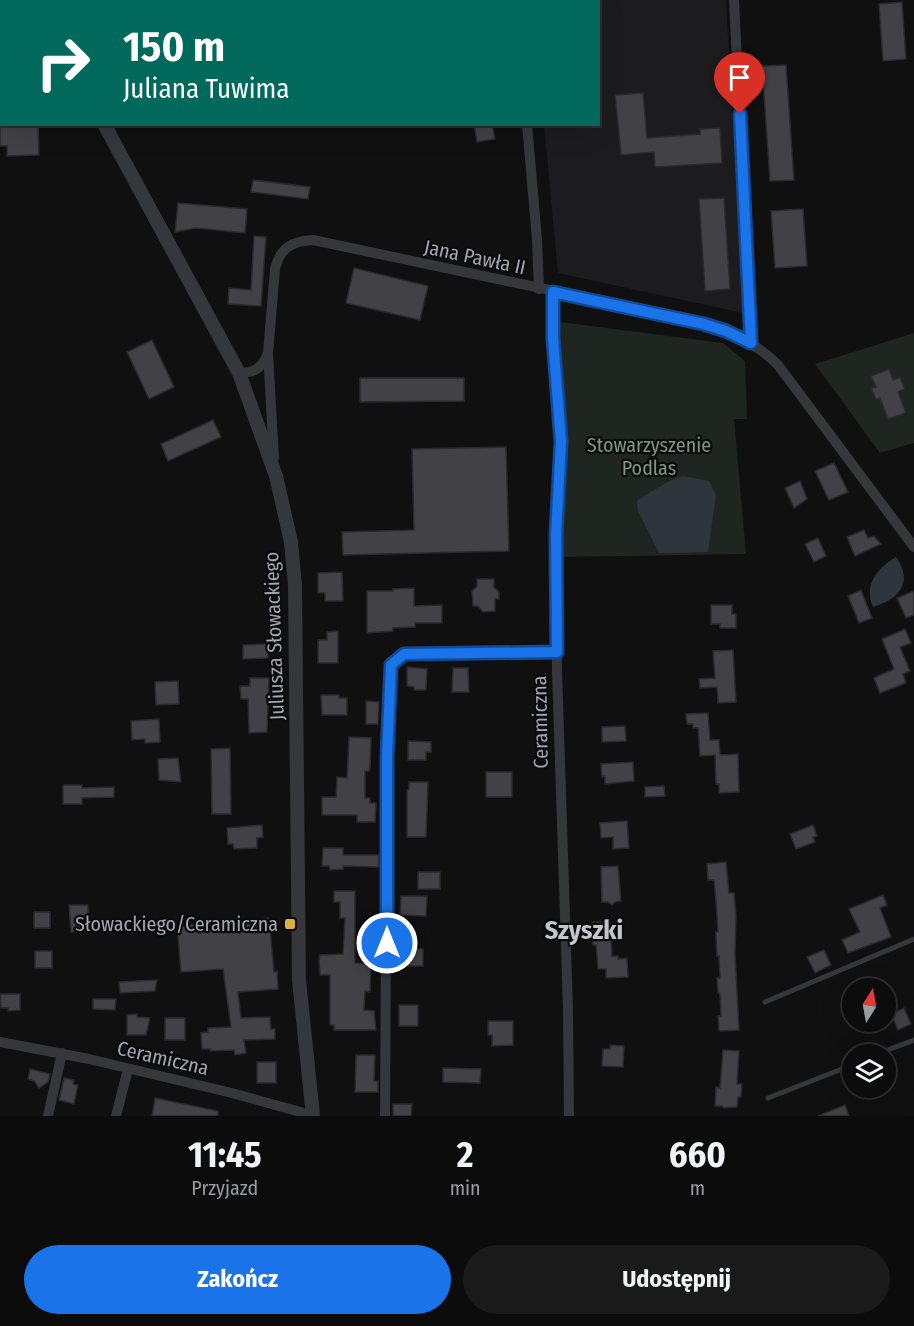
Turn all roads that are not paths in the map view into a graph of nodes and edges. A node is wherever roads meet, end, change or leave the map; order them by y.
1 (734, 0) edge
2 (105, 126) edge
3 (527, 126) edge
4 (538, 289) junction
5 (553, 292) junction
6 (751, 343) junction
7 (268, 353) junction
8 (239, 373) junction
9 (276, 476) junction
10 (914, 547) edge
11 (557, 652) junction
12 (914, 939) edge
13 (765, 1002) dead end
14 (914, 1040) edge
15 (0, 1042) edge
16 (896, 1047) edge
17 (62, 1053) junction
18 (128, 1069) junction
19 (842, 1069) edge
20 (768, 1098) dead end
21 (48, 1116) edge
22 (116, 1116) edge
23 (314, 1116) edge
24 (386, 1116) edge
25 (569, 1116) edge

1 - 6 street
2 - 8 street, Juliusza Słowackiego
3 - 4 street
4 - 5 street, Jana Pawła II
4 - 7 street, Jana Pawła II
5 - 6 street, Jana Pawła II
5 - 11 street, Ceramiczna
6 - 10 street, Jana Pawła II
7 - 8 street
7 - 9 street, Jana Pawła II
8 - 9 street, Juliusza Słowackiego
9 - 23 street, Juliusza Słowackiego
11 - 24 street
11 - 25 street, Ceramiczna
12 - 13 lane
14 - 16 lane
15 - 17 street, Ceramiczna
17 - 18 street, Ceramiczna
17 - 21 street
18 - 22 street
18 - 23 street, Ceramiczna
19 - 20 lane

